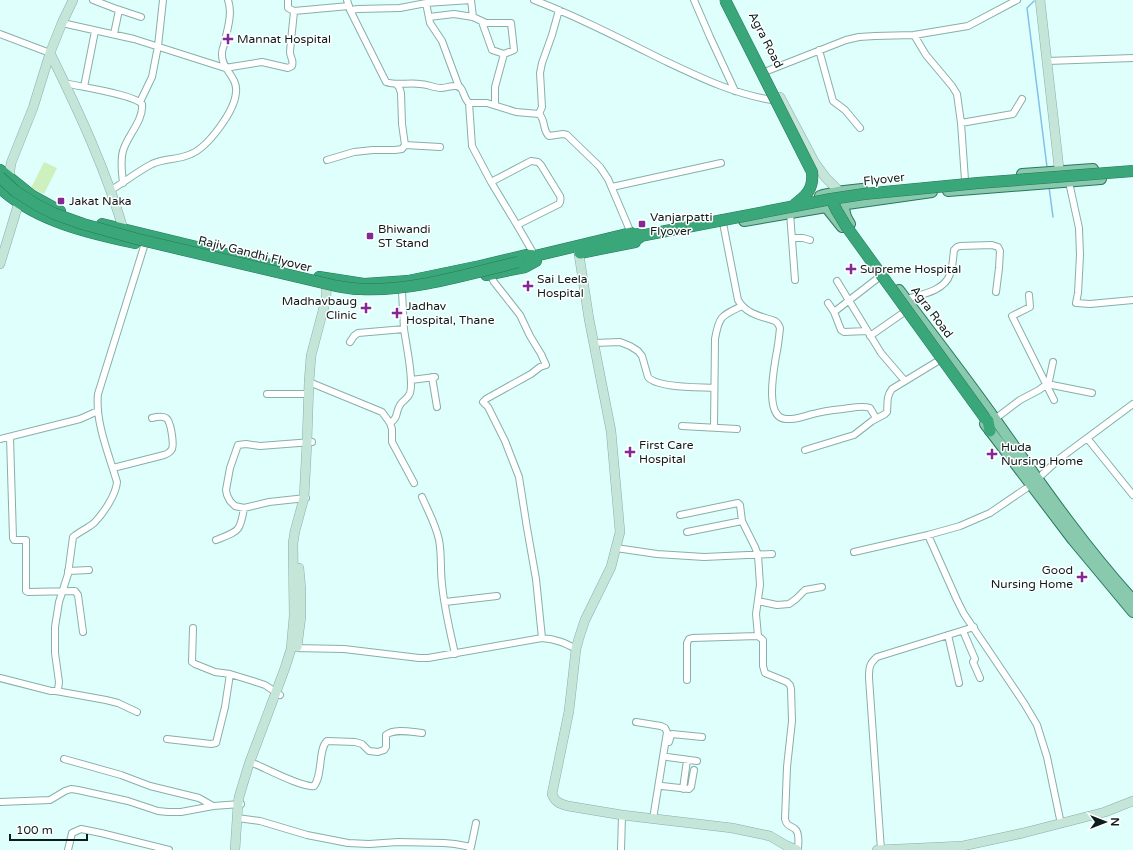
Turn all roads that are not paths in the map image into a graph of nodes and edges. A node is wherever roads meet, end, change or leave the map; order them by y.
1 (73, 0) edge
2 (93, 0) edge
3 (163, 0) edge
4 (228, 0) edge
5 (288, 0) edge
6 (471, 0) edge
7 (534, 0) edge
8 (694, 0) edge
9 (720, 0) edge
10 (725, 0) edge
11 (730, 0) edge
12 (1017, 0) edge
13 (1040, 0) edge
14 (426, 3) junction
15 (348, 5) edge
16 (117, 9) junction
17 (559, 10) junction
18 (294, 11) junction
19 (430, 16) junction
20 (141, 17) dead end
21 (472, 17) junction
22 (482, 22) junction
23 (62, 23) junction
24 (95, 31) junction
25 (0, 34) edge
26 (114, 34) junction
27 (914, 35) junction
28 (158, 46) junction
29 (819, 50) junction
30 (50, 53) junction
31 (504, 54) junction
32 (1133, 58) edge
33 (1047, 61) junction
34 (225, 68) junction
35 (766, 71) junction
36 (65, 83) junction
37 (396, 84) junction
38 (84, 87) junction
39 (459, 87) junction
40 (735, 91) junction
41 (776, 98) junction
42 (1022, 99) dead end
43 (140, 102) junction
44 (469, 103) junction
45 (495, 104) junction
46 (539, 114) junction
47 (961, 123) junction
48 (860, 128) dead end
49 (404, 145) junction
50 (440, 147) dead end
51 (327, 160) dead end
52 (721, 163) dead end
53 (1133, 167) edge
54 (1060, 171) junction
55 (1133, 171) edge
56 (2, 173) edge
57 (1133, 176) edge
58 (965, 180) junction
59 (491, 182) junction
60 (1065, 182) junction
61 (123, 183) junction
62 (0, 186) edge
63 (612, 187) junction
64 (23, 189) junction
65 (111, 190) junction
66 (820, 196) junction
67 (833, 199) junction
68 (16, 200) junction
69 (842, 205) junction
70 (792, 210) junction
71 (722, 220) junction
72 (518, 225) junction
73 (124, 229) junction
74 (636, 236) junction
75 (792, 238) junction
76 (146, 240) junction
77 (810, 240) dead end
78 (127, 242) junction
79 (0, 248) edge
80 (579, 249) junction
81 (529, 260) junction
82 (0, 264) edge
83 (490, 274) junction
84 (450, 278) junction
85 (878, 278) junction
86 (795, 280) dead end
87 (837, 281) dead end
88 (330, 285) junction
89 (402, 292) junction
90 (996, 292) dead end
91 (1029, 295) dead end
92 (906, 299) junction
93 (1133, 300) edge
94 (849, 301) junction
95 (828, 303) dead end
96 (742, 306) junction
97 (834, 312) junction
98 (904, 314) junction
99 (404, 329) junction
100 (869, 333) junction
101 (350, 342) dead end
102 (594, 343) junction
103 (938, 361) junction
104 (1053, 362) dead end
105 (411, 380) junction
106 (905, 381) junction
107 (311, 382) junction
108 (1047, 385) junction
109 (714, 388) junction
110 (1092, 393) dead end
111 (267, 394) dead end
112 (309, 394) junction
113 (1054, 400) dead end
114 (1133, 404) edge
115 (437, 407) dead end
116 (98, 411) junction
117 (152, 418) dead end
118 (876, 418) junction
119 (991, 422) junction
120 (390, 423) junction
121 (682, 426) dead end
122 (714, 427) junction
123 (737, 429) dead end
124 (10, 437) junction
125 (1087, 438) junction
126 (0, 439) edge
127 (309, 442) junction
128 (805, 450) dead end
129 (113, 468) junction
130 (1034, 482) junction
131 (414, 483) dead end
132 (1133, 495) edge
133 (422, 497) dead end
134 (306, 498) junction
135 (244, 508) junction
136 (680, 515) dead end
137 (742, 521) junction
138 (687, 532) dead end
139 (928, 535) junction
140 (216, 540) dead end
141 (616, 548) junction
142 (854, 552) dead end
143 (772, 554) dead end
144 (758, 555) junction
145 (89, 570) dead end
146 (68, 571) junction
147 (822, 587) dead end
148 (62, 592) junction
149 (497, 596) dead end
150 (1133, 600) edge
151 (758, 601) junction
152 (444, 602) junction
153 (1133, 612) edge
154 (974, 627) junction
155 (193, 628) dead end
156 (962, 631) junction
157 (83, 632) dead end
158 (948, 635) junction
159 (758, 636) junction
160 (542, 638) junction
161 (294, 648) junction
162 (576, 650) junction
163 (455, 654) junction
164 (230, 674) junction
165 (0, 678) edge
166 (980, 678) dead end
167 (687, 680) dead end
168 (959, 683) dead end
169 (56, 691) junction
170 (278, 693) junction
171 (137, 712) dead end
172 (636, 722) dead end
173 (422, 733) dead end
174 (702, 737) dead end
175 (167, 739) dead end
176 (667, 757) junction
177 (64, 759) dead end
178 (687, 760) junction
179 (696, 761) dead end
180 (255, 764) junction
181 (694, 770) dead end
182 (662, 786) junction
183 (683, 789) junction
184 (1133, 801) edge
185 (0, 802) edge
186 (240, 804) junction
187 (213, 806) junction
188 (622, 815) junction
189 (239, 818) junction
190 (655, 819) junction
191 (476, 823) dead end
192 (1061, 824) junction
193 (471, 849) edge
194 (68, 850) edge
195 (169, 850) edge
196 (235, 850) edge
197 (239, 850) edge
198 (620, 850) edge
199 (798, 850) edge
200 (877, 850) edge
201 (881, 850) edge

1 - 23 street
2 - 16 street
3 - 28 street
4 - 34 street
5 - 18 street
6 - 14 street
6 - 21 street
7 - 17 street
8 - 40 street
9 - 41 street, Agra Road
10 - 70 highway, bridge
11 - 35 street, Agra Road
12 - 27 street
13 - 33 street
14 - 15 street
14 - 19 street
15 - 18 street
15 - 37 street
16 - 20 street
16 - 26 street
17 - 40 street
17 - 46 street
18 - 34 street
19 - 21 street
19 - 39 street
21 - 22 street
22 - 31 street
22 - 31 street
23 - 24 street
23 - 30 street
24 - 26 street
24 - 38 street
25 - 30 street
26 - 28 street
27 - 29 street
27 - 47 street
28 - 34 street
28 - 43 street
29 - 35 street
29 - 48 street
30 - 36 street
30 - 56 street
31 - 45 street
32 - 33 street
33 - 54 street
34 - 61 street
35 - 41 street, Agra Road
36 - 38 street
36 - 65 street
37 - 39 street
37 - 49 street
38 - 43 street
39 - 44 street
40 - 41 street
41 - 66 street, Agra Road
41 - 67 street, Agra Road
42 - 47 street
43 - 61 street
44 - 45 street
44 - 59 street
45 - 46 street
46 - 63 street
47 - 58 street
49 - 50 street
49 - 51 street
52 - 63 street
53 - 54 main road
54 - 58 main road
54 - 60 street
55 - 67 highway, Flyover, bridge
56 - 62 street
56 - 64 highway
56 - 81 highway, Rajiv Gandhi Flyover, bridge
57 - 60 main road
58 - 67 main road
59 - 72 street
59 - 72 street
60 - 69 main road
60 - 93 street
61 - 65 street
62 - 68 highway
63 - 74 street
64 - 68 street
64 - 73 highway
65 - 73 street
66 - 67 main road, Agra Road
66 - 67 main road
66 - 71 main road
67 - 69 main road
67 - 69 main road, Agra Road
67 - 70 highway, Flyover, bridge
67 - 85 main road, Agra Road
67 - 119 highway, bridge
68 - 78 highway
68 - 79 street
68 - 82 street
69 - 92 main road, Agra Road
70 - 71 main road
70 - 74 highway, Flyover, bridge
70 - 75 street
71 - 74 main road
71 - 96 street
72 - 81 street
73 - 76 highway
73 - 78 street
74 - 80 highway, Flyover
75 - 77 street
75 - 86 street
76 - 78 highway
76 - 88 highway
76 - 116 street
80 - 81 highway, Flyover
80 - 102 street
81 - 83 highway
81 - 84 highway
83 - 84 highway
83 - 160 street
84 - 88 highway
84 - 89 highway
85 - 94 street
85 - 98 main road, Agra Road
87 - 94 street
88 - 89 highway
88 - 107 street
89 - 99 street
90 - 92 street
91 - 108 street
92 - 119 main road, Agra Road
94 - 97 street
94 - 100 street
95 - 97 street
96 - 109 street
96 - 118 street
97 - 100 street
98 - 100 street
98 - 103 main road, Agra Road
99 - 101 street
99 - 105 street
100 - 106 street
102 - 109 street
102 - 141 street
103 - 106 street
103 - 119 main road, Agra Road
104 - 108 street
105 - 115 street
105 - 120 street
106 - 118 street
107 - 112 street
107 - 120 street
107 - 127 street
108 - 110 street
108 - 113 street
108 - 119 street
109 - 122 street
111 - 112 street
112 - 127 street
114 - 125 street
116 - 124 street
116 - 129 street
117 - 129 street
118 - 128 street
119 - 130 main road, Agra Road
120 - 131 street
121 - 122 street
122 - 123 street
124 - 126 street
124 - 148 street
125 - 130 street
125 - 132 street
127 - 134 street
127 - 135 street
129 - 146 street
130 - 139 street
130 - 150 main road, Agra Road
130 - 153 main road, Agra Road
133 - 152 street
134 - 135 street
134 - 161 street
135 - 140 street
136 - 137 street
137 - 138 street
137 - 144 street
139 - 142 street
139 - 154 street
141 - 144 street
141 - 162 street
143 - 144 street
144 - 151 street
145 - 146 street
146 - 148 street
147 - 151 street
148 - 157 street
148 - 169 street
149 - 152 street
151 - 159 street
152 - 163 street
154 - 156 street
154 - 192 street
155 - 164 street
156 - 158 street
156 - 166 street
158 - 168 street
158 - 201 street
159 - 167 street
159 - 199 street
160 - 162 street
160 - 163 street
161 - 163 street
161 - 170 street
162 - 188 street
164 - 170 street
164 - 175 street
165 - 169 street
169 - 171 street
170 - 180 street
170 - 186 street
172 - 190 street
173 - 180 street
174 - 176 street
176 - 178 street
176 - 182 street
177 - 187 street
178 - 179 street
178 - 183 street
180 - 186 street
181 - 183 street
182 - 183 street
182 - 190 street
184 - 192 street
185 - 187 street
186 - 187 street
186 - 189 street
188 - 190 street
188 - 198 street
189 - 193 street
189 - 196 street
189 - 197 street
190 - 199 street
191 - 193 street
192 - 201 street
194 - 195 street
200 - 201 street

